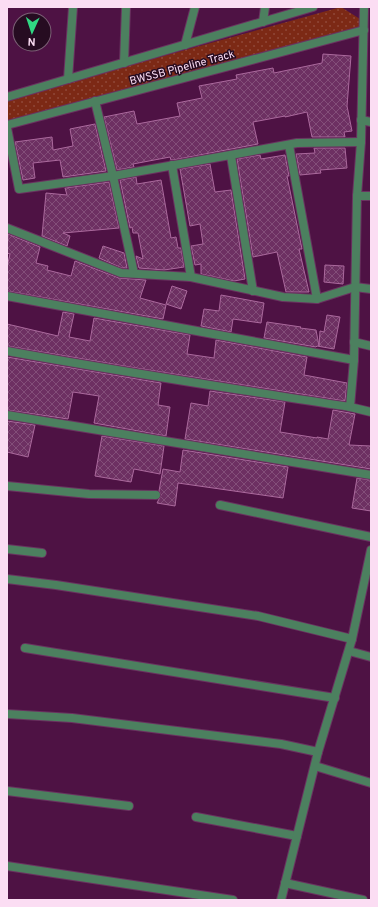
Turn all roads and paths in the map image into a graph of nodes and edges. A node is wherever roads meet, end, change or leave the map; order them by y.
1 (73, 7) edge
2 (126, 7) edge
3 (195, 7) edge
4 (265, 7) edge
5 (313, 7) edge
6 (367, 11) edge
7 (263, 22) junction
8 (364, 30) junction
9 (185, 45) junction
10 (124, 63) junction
11 (367, 70) edge
12 (68, 79) junction
13 (7, 97) edge
14 (96, 101) junction
15 (361, 120) junction
16 (371, 122) edge
17 (7, 125) edge
18 (7, 128) edge
19 (361, 142) junction
20 (289, 145) junction
21 (231, 156) junction
22 (172, 165) junction
23 (113, 176) junction
24 (357, 196) junction
25 (371, 196) edge
26 (7, 228) edge
27 (134, 273) junction
28 (192, 276) junction
29 (355, 287) junction
30 (371, 289) edge
31 (253, 291) junction
32 (7, 296) edge
33 (317, 299) junction
34 (354, 342) junction
35 (371, 346) edge
36 (7, 351) edge
37 (354, 360) junction
38 (350, 407) junction
39 (371, 412) edge
40 (7, 415) edge
41 (371, 476) edge
42 (7, 486) edge
43 (156, 495) dead end
44 (220, 505) dead end
45 (371, 537) edge
46 (7, 549) edge
47 (371, 550) edge
48 (42, 553) dead end
49 (7, 579) edge
50 (352, 639) junction
51 (24, 648) dead end
52 (348, 651) junction
53 (371, 657) edge
54 (334, 698) junction
55 (7, 714) edge
56 (318, 752) junction
57 (315, 766) junction
58 (371, 782) edge
59 (7, 791) edge
60 (129, 806) dead end
61 (196, 817) dead end
62 (296, 836) junction
63 (7, 866) edge
64 (285, 883) junction
65 (233, 900) edge
66 (281, 900) edge
67 (359, 900) edge

1 - 12 street
2 - 10 street
3 - 9 street
4 - 7 street
5 - 7 street
6 - 8 street
7 - 9 street
8 - 11 street
8 - 14 street, BWSSB Pipeline Track
9 - 10 street
10 - 12 street
11 - 15 street
12 - 13 street
14 - 17 street, BWSSB Pipeline Track
14 - 23 street
15 - 16 street
15 - 19 street
18 - 23 street
19 - 20 street
19 - 24 street
20 - 21 street
20 - 33 street
21 - 22 street
21 - 31 street
22 - 23 street
22 - 28 street
23 - 27 street
24 - 25 street
24 - 29 street
26 - 27 street
27 - 28 street
28 - 31 street
29 - 30 street
29 - 33 street
29 - 34 street
31 - 33 street
32 - 37 street
34 - 35 street
34 - 37 street
36 - 38 street
37 - 38 street
38 - 39 street
40 - 41 street
42 - 43 street
44 - 45 street
46 - 48 street
47 - 50 street
49 - 50 street
50 - 52 street
51 - 54 street
52 - 53 street
52 - 54 street
54 - 56 street
55 - 56 street
56 - 57 street
57 - 58 street
57 - 62 street
59 - 60 street
61 - 62 street
62 - 64 street
63 - 65 street
64 - 66 street
64 - 67 street

